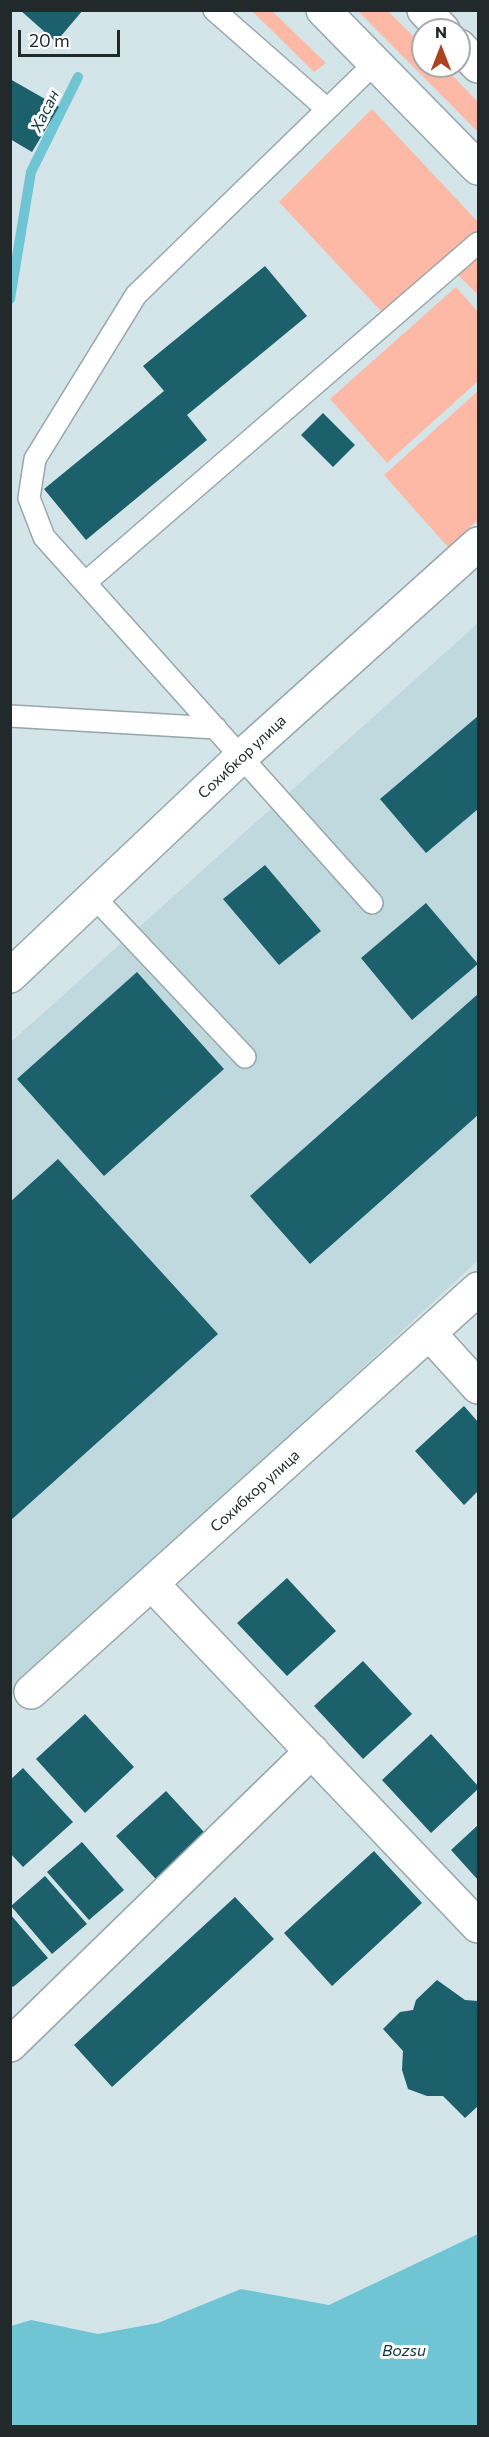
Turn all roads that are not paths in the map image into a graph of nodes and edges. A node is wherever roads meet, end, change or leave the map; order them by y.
1 (214, 10) edge
2 (323, 10) edge
3 (375, 63) junction
4 (327, 109) junction
5 (478, 168) edge
6 (478, 243) edge
7 (478, 544) edge
8 (85, 583) junction
9 (10, 716) edge
10 (216, 728) junction
11 (240, 758) junction
12 (94, 897) junction
13 (372, 903) dead end
14 (10, 976) edge
15 (245, 1057) dead end
16 (478, 1289) edge
17 (430, 1334) junction
18 (478, 1387) edge
19 (152, 1584) junction
20 (31, 1692) dead end
21 (312, 1751) junction
22 (478, 1926) edge
23 (10, 2045) edge

1 - 4 lane
2 - 3 main road
3 - 4 lane
3 - 5 main road
4 - 8 lane
6 - 8 lane
7 - 11 main road, Сохибкор улица
8 - 10 lane
9 - 10 lane
10 - 11 lane
11 - 12 main road, Сохибкор улица
11 - 13 lane
12 - 14 main road, Сохибкор улица
12 - 15 lane
16 - 17 main road, Сохибкор улица
17 - 18 main road
17 - 19 main road, Сохибкор улица
19 - 20 main road, Сохибкор улица
19 - 21 main road
21 - 22 main road
21 - 23 main road

